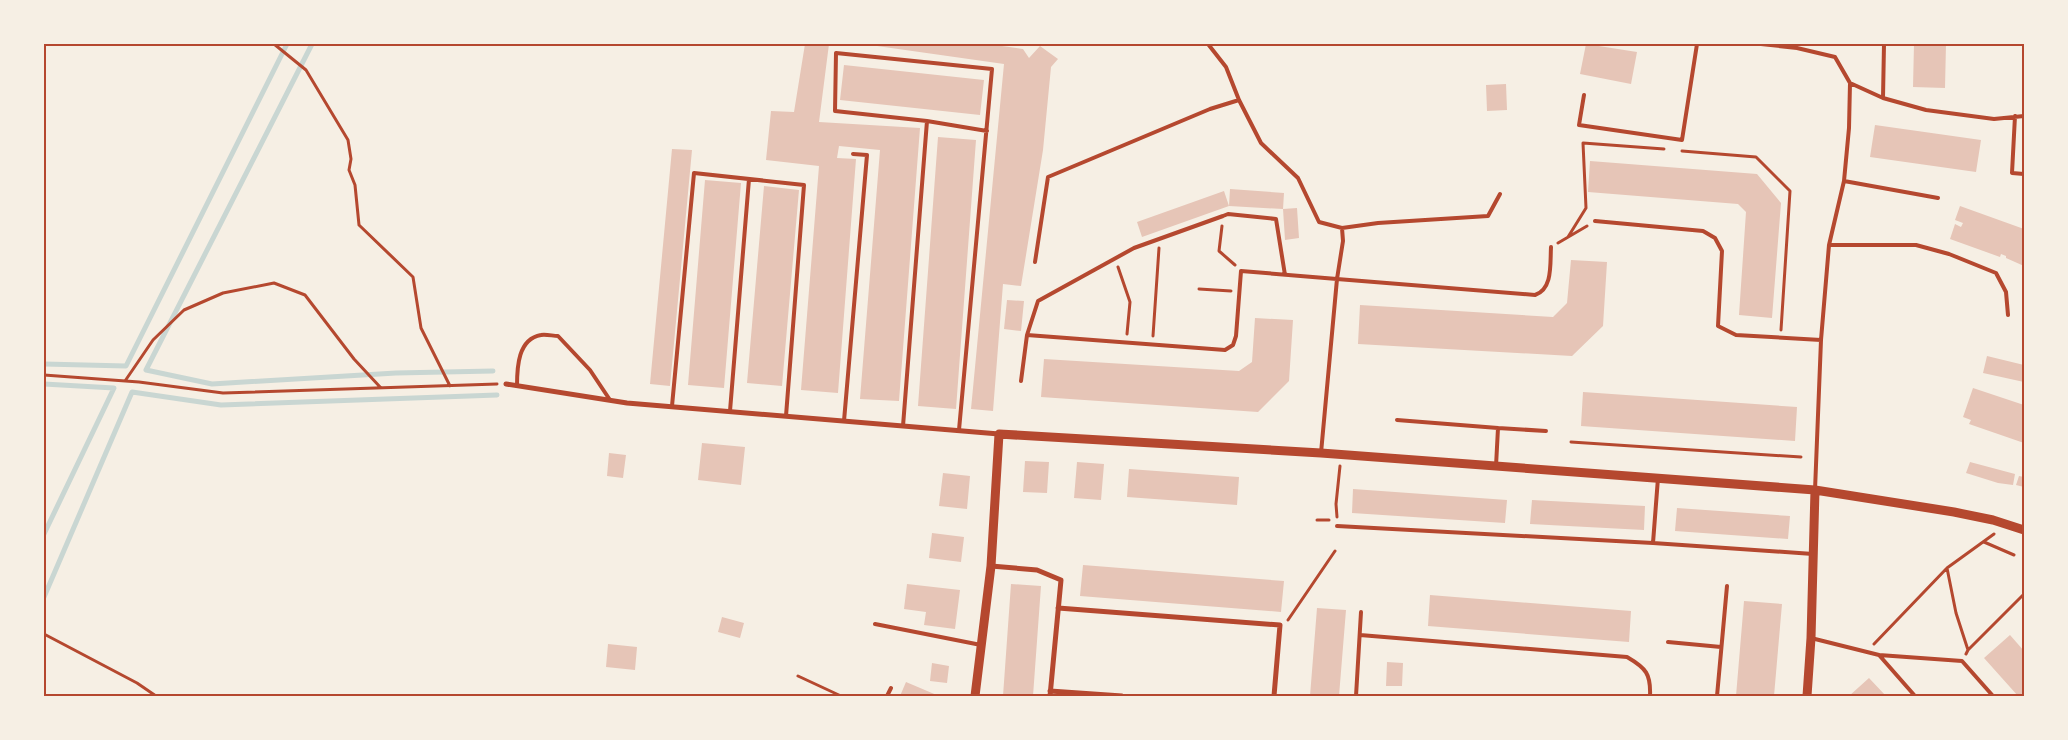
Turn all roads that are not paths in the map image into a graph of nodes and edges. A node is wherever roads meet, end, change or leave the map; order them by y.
1 (1208, 44) edge
2 (1697, 44) edge
3 (1762, 44) edge
4 (1884, 44) edge
5 (1850, 83) junction
6 (1584, 95) dead end
7 (1883, 98) junction
8 (1239, 100) junction
9 (2015, 116) junction
10 (2024, 116) edge
11 (927, 121) junction
12 (986, 131) junction
13 (853, 154) dead end
14 (2024, 174) edge
15 (749, 179) junction
16 (1844, 181) junction
17 (1500, 194) dead end
18 (1938, 198) dead end
19 (1594, 221) road end
20 (1342, 228) junction
21 (1829, 245) junction
22 (1551, 247) road end
23 (1035, 262) dead end
24 (1285, 274) junction
25 (1337, 279) junction
26 (2008, 315) dead end
27 (1027, 335) junction
28 (1821, 340) junction
29 (1021, 381) dead end
30 (506, 384) road end
31 (517, 386) junction
32 (610, 400) junction
33 (672, 406) junction
34 (730, 411) junction
35 (786, 416) junction
36 (844, 420) junction
37 (1397, 420) dead end
38 (903, 426) junction
39 (1498, 428) junction
40 (959, 430) junction
41 (1546, 431) dead end
42 (999, 434) junction
43 (1320, 453) junction
44 (1496, 466) junction
45 (1658, 478) junction
46 (1815, 490) junction
47 (1337, 526) dead end
48 (2024, 530) edge
49 (1653, 543) junction
50 (1813, 554) junction
51 (991, 566) junction
52 (1727, 586) dead end
53 (1058, 608) junction
54 (1361, 612) dead end
55 (875, 624) dead end
56 (1360, 634) junction
57 (1811, 638) junction
58 (1668, 642) dead end
59 (982, 645) junction
60 (1721, 647) junction
61 (1879, 655) junction
62 (891, 688) dead end
63 (1050, 693) edge
64 (887, 696) edge
65 (975, 696) edge
66 (1122, 696) edge
67 (1274, 696) edge
68 (1356, 696) edge
69 (1650, 696) edge
70 (1717, 696) edge
71 (1807, 696) edge
72 (1915, 696) edge
73 (1993, 696) edge

1 - 8 lane
2 - 6 lane
3 - 5 lane
4 - 7 lane
5 - 7 lane
5 - 16 lane
7 - 9 lane
8 - 20 lane
8 - 23 lane
9 - 10 lane
9 - 14 lane
11 - 12 lane
11 - 12 lane
11 - 38 lane
12 - 40 lane
13 - 36 lane
15 - 33 lane
15 - 34 lane
15 - 35 lane
16 - 18 lane
16 - 21 lane
17 - 20 lane
19 - 28 lane
20 - 25 lane
21 - 26 lane
21 - 28 lane
22 - 25 lane
24 - 25 lane
24 - 27 lane
24 - 27 lane
25 - 43 lane
27 - 29 lane
28 - 46 lane
30 - 31 street
31 - 32 street
31 - 32 lane
32 - 33 street
33 - 34 street
34 - 35 street
35 - 36 street
36 - 38 street
37 - 39 lane
38 - 40 street
39 - 41 lane
39 - 44 lane
40 - 42 street
42 - 43 street
42 - 51 street
43 - 44 street
44 - 45 street
45 - 46 street
45 - 49 lane
46 - 48 street
46 - 50 street
47 - 49 lane
49 - 50 lane
50 - 57 street
51 - 53 street
51 - 59 street
52 - 60 lane
53 - 63 street
53 - 67 street
54 - 56 lane
55 - 59 lane
56 - 68 lane
56 - 69 lane
57 - 61 lane
57 - 71 street
58 - 60 lane
59 - 65 street
60 - 70 lane
61 - 72 lane
61 - 73 lane
62 - 64 lane
63 - 66 street

